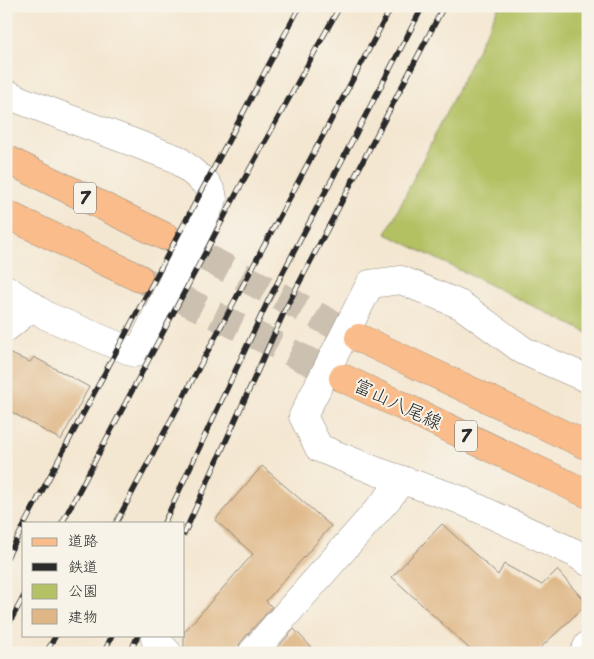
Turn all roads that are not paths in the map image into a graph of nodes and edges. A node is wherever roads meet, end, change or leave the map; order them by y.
1 (6, 93) edge
2 (6, 159) edge
3 (6, 214) edge
4 (164, 236) tunnel mouth
5 (139, 278) tunnel mouth
6 (6, 289) edge
7 (33, 306) junction
8 (6, 328) edge
9 (359, 338) tunnel mouth
10 (343, 378) tunnel mouth
11 (588, 379) edge
12 (588, 446) edge
13 (401, 480) junction
14 (588, 494) edge
15 (588, 562) edge
16 (588, 644) edge
17 (252, 653) edge
18 (584, 653) edge

1 - 7 street
2 - 4 main road, 7
3 - 5 main road
6 - 7 street
7 - 8 street
9 - 12 main road, 7
10 - 14 main road, 富山八尾線 / 7
11 - 13 street
13 - 15 street
13 - 17 street
16 - 18 street

